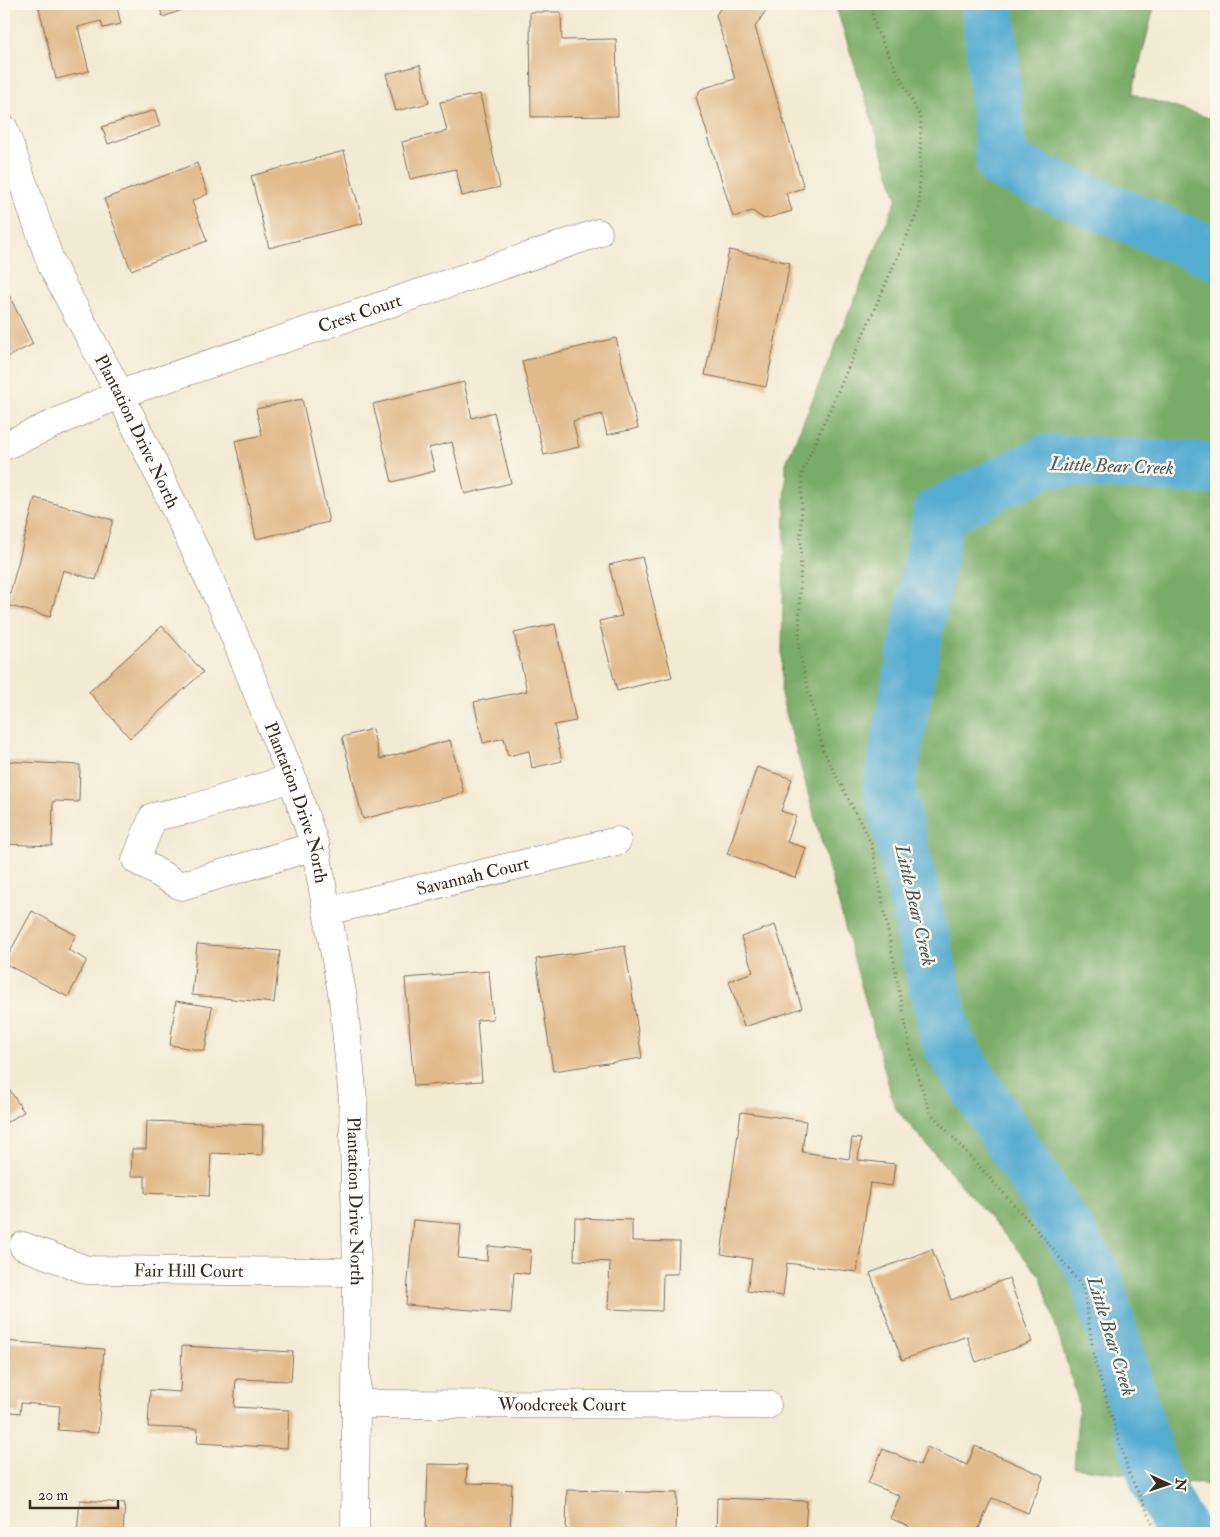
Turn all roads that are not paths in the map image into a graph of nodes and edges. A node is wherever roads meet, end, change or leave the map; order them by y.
1 (4, 129) edge
2 (598, 233) dead end
3 (120, 394) junction
4 (4, 446) edge
5 (292, 778) junction
6 (617, 841) dead end
7 (315, 846) junction
8 (328, 911) junction
9 (23, 1246) dead end
10 (357, 1272) junction
11 (356, 1404) junction
12 (767, 1405) dead end
13 (355, 1533) edge

1 - 3 street, Plantation Drive North
2 - 3 street, Crest Court
3 - 4 street, Crest Court
3 - 5 street, Plantation Drive North
5 - 7 street, Plantation Drive North
5 - 7 street
6 - 8 street, Savannah Court
7 - 8 street, Plantation Drive North
8 - 10 street, Plantation Drive North
9 - 10 street, Fair Hill Court
10 - 11 street, Plantation Drive North
11 - 12 street, Woodcreek Court
11 - 13 street, Plantation Drive North

